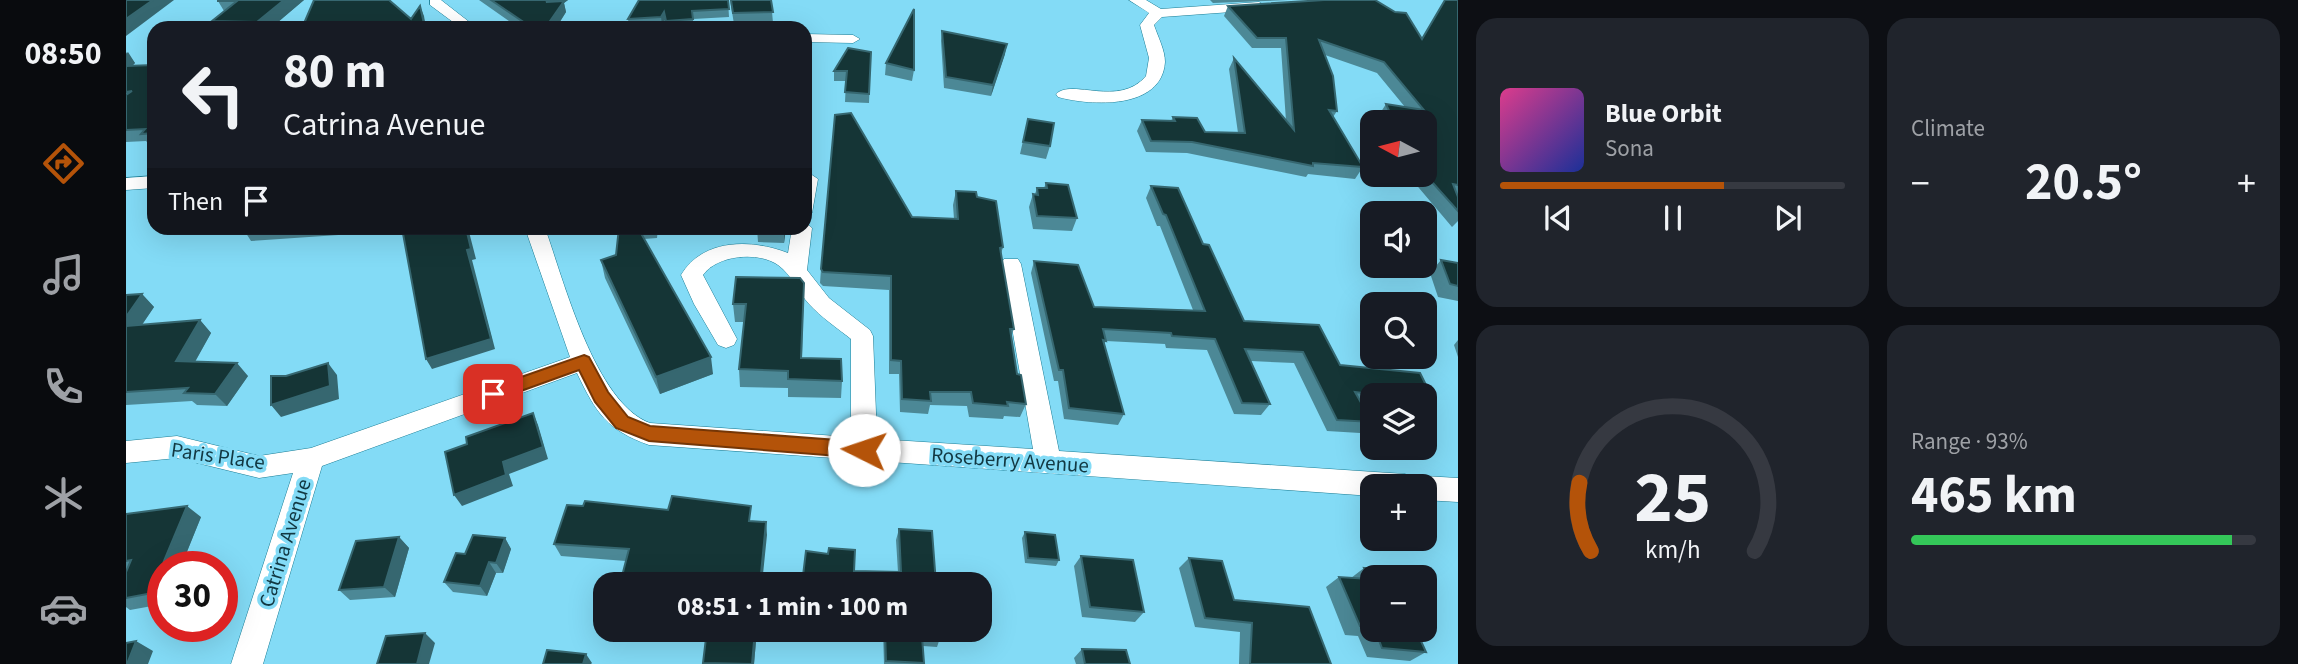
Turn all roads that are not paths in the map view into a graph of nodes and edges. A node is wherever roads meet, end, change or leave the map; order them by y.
1 (1136, 0) edge
2 (435, 2) dead end
3 (1279, 5) edge
4 (1159, 13) junction
5 (461, 21) edge
6 (812, 38) edge
7 (853, 39) dead end
8 (1063, 94) dead end
9 (147, 183) edge
10 (126, 184) edge
11 (538, 235) edge
12 (801, 235) edge
13 (1011, 264) dead end
14 (796, 271) junction
15 (726, 339) dead end
16 (584, 361) junction
17 (864, 450) junction
18 (126, 452) edge
19 (311, 459) junction
20 (1048, 462) junction
21 (1360, 483) edge
22 (1437, 489) edge
23 (1458, 490) edge
24 (247, 664) edge

1 - 4 street
2 - 5 street
3 - 4 street
4 - 8 street
6 - 7 street
9 - 10 street
11 - 16 street, Roseberry Avenue
12 - 14 street
13 - 20 street
14 - 15 street
14 - 17 street
16 - 17 street, Roseberry Avenue
16 - 19 street, Catrina Avenue
17 - 20 street, Roseberry Avenue
18 - 19 street, Paris Place
19 - 24 street, Catrina Avenue
20 - 21 street, Roseberry Avenue
22 - 23 street

